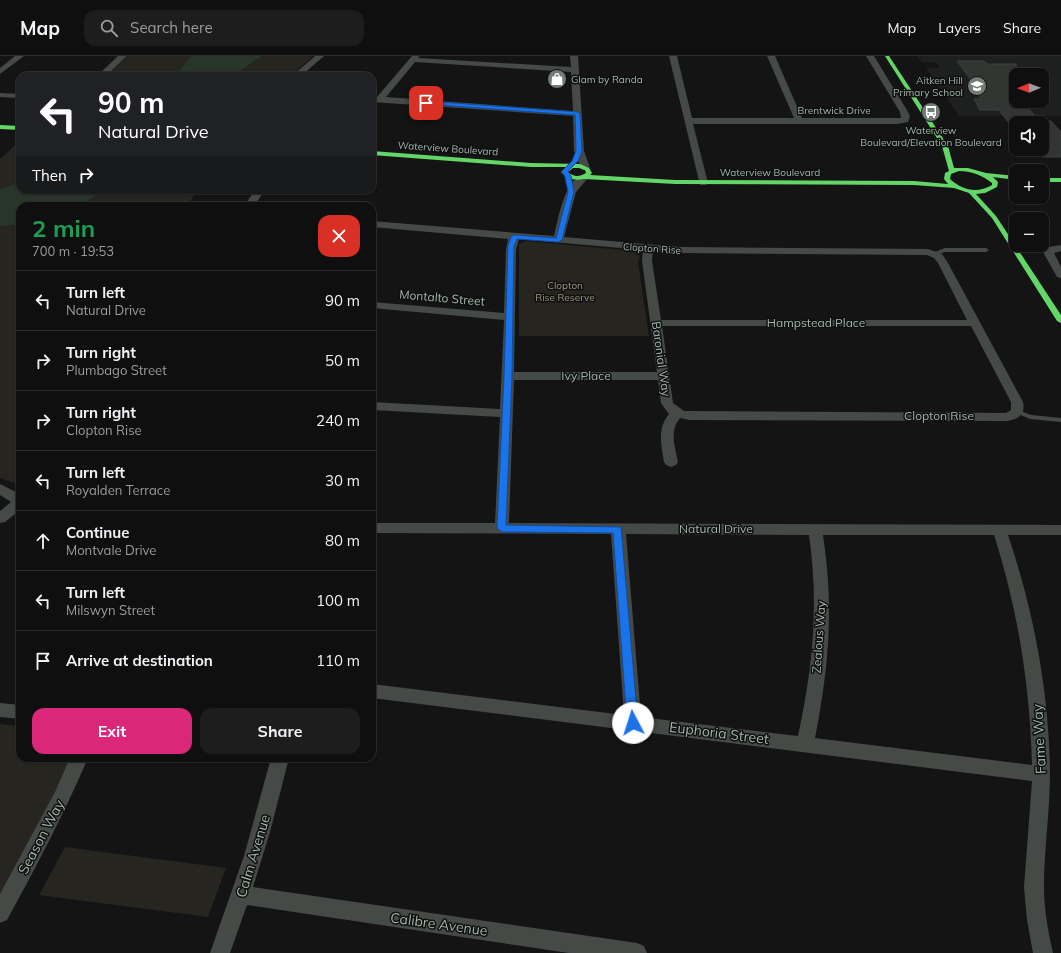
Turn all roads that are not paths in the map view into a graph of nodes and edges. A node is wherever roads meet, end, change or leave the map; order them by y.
1 (20, 56) edge
2 (123, 56) edge
3 (320, 56) edge
4 (574, 56) edge
5 (673, 56) edge
6 (771, 56) edge
7 (870, 56) edge
8 (887, 56) edge
9 (415, 58) edge
10 (575, 70) junction
11 (0, 72) edge
12 (105, 72) edge
13 (301, 72) edge
14 (0, 95) edge
15 (16, 96) edge
16 (376, 100) edge
17 (578, 114) junction
18 (688, 121) junction
19 (799, 121) junction
20 (0, 127) edge
21 (16, 128) edge
22 (0, 131) edge
23 (16, 132) edge
24 (945, 146) junction
25 (579, 151) junction
26 (376, 154) edge
27 (376, 159) edge
28 (420, 160) junction
29 (972, 170) junction
30 (569, 171) junction
31 (585, 173) junction
32 (950, 173) junction
33 (987, 175) junction
34 (1009, 177) edge
35 (703, 180) junction
36 (841, 180) junction
37 (1049, 180) edge
38 (1061, 180) edge
39 (1009, 183) edge
40 (954, 186) junction
41 (995, 186) junction
42 (571, 192) junction
43 (970, 192) junction
44 (986, 192) junction
45 (994, 218) junction
46 (376, 224) edge
47 (514, 237) junction
48 (558, 240) junction
49 (648, 248) junction
50 (1061, 248) edge
51 (986, 250) dead end
52 (933, 254) junction
53 (1061, 275) edge
54 (376, 304) edge
55 (509, 317) junction
56 (1061, 321) edge
57 (655, 323) junction
58 (976, 323) junction
59 (508, 376) junction
60 (663, 376) junction
61 (376, 406) edge
62 (1018, 412) junction
63 (506, 413) junction
64 (677, 413) junction
65 (1061, 420) edge
66 (671, 462) dead end
67 (0, 489) edge
68 (16, 499) edge
69 (16, 505) edge
70 (0, 518) edge
71 (376, 528) edge
72 (502, 528) junction
73 (618, 529) junction
74 (815, 529) junction
75 (998, 530) junction
76 (1061, 530) edge
77 (376, 691) edge
78 (0, 710) edge
79 (16, 712) edge
80 (633, 723) junction
81 (805, 744) junction
82 (76, 762) edge
83 (279, 762) edge
84 (1041, 774) junction
85 (242, 895) junction
86 (0, 913) edge
87 (604, 951) edge
88 (220, 953) edge
89 (637, 953) edge
90 (1043, 953) edge

1 - 11 street
2 - 12 street
3 - 13 street
4 - 10 street
5 - 18 street
6 - 19 street
7 - 19 street, Brentwick Drive
8 - 24 street
9 - 10 street
9 - 16 street
10 - 17 street
14 - 15 street
16 - 17 street
17 - 25 street
18 - 19 street, Brentwick Drive
18 - 35 street
20 - 21 street
22 - 23 street
24 - 29 street
24 - 32 street
25 - 30 street
25 - 31 street
26 - 28 street, Waterview Boulevard
27 - 28 street, Waterview Boulevard
28 - 30 street, Waterview Boulevard
29 - 32 street, Waterview Boulevard
29 - 33 street
30 - 31 street, Waterview Boulevard
30 - 42 street
31 - 35 street, Waterview Boulevard
31 - 42 street
32 - 36 street, Waterview Boulevard
32 - 40 street
33 - 34 street
33 - 41 street
35 - 36 street, Waterview Boulevard
36 - 40 street, Waterview Boulevard
37 - 38 street
39 - 41 street
40 - 43 street, Waterview Boulevard
41 - 44 street
42 - 48 street
43 - 44 street
43 - 45 street
44 - 45 street
45 - 56 street
46 - 47 street, Clopton Rise
47 - 48 street, Clopton Rise
47 - 55 street
48 - 49 street, Clopton Rise
49 - 52 street, Clopton Rise
49 - 57 street, Baronial Way
50 - 53 street
51 - 52 lane, Clopton Rise
52 - 58 street
54 - 55 street, Montalto Street
55 - 59 street
57 - 58 street, Hampstead Place
57 - 60 street, Baronial Way
58 - 62 street
59 - 60 street, Ivy Place
59 - 63 street
60 - 64 street, Baronial Way
61 - 63 street
62 - 64 street, Clopton Rise
62 - 65 lane
63 - 72 street
64 - 66 street
67 - 68 street
69 - 70 street
71 - 72 street, Natural Drive
72 - 73 street, Natural Drive
73 - 74 street, Natural Drive
73 - 80 street
74 - 75 street, Natural Drive
74 - 81 street, Zealous Way
75 - 76 street, Natural Drive
75 - 84 street, Fame Way
77 - 80 street, Euphoria Street
78 - 79 street
80 - 81 street, Euphoria Street
81 - 84 street, Euphoria Street
82 - 86 street, Season Way
83 - 85 street, Calm Avenue
84 - 90 street, Fame Way
85 - 87 street, Calibre Avenue
85 - 88 street, Calm Avenue
87 - 89 street, Calibre Avenue

